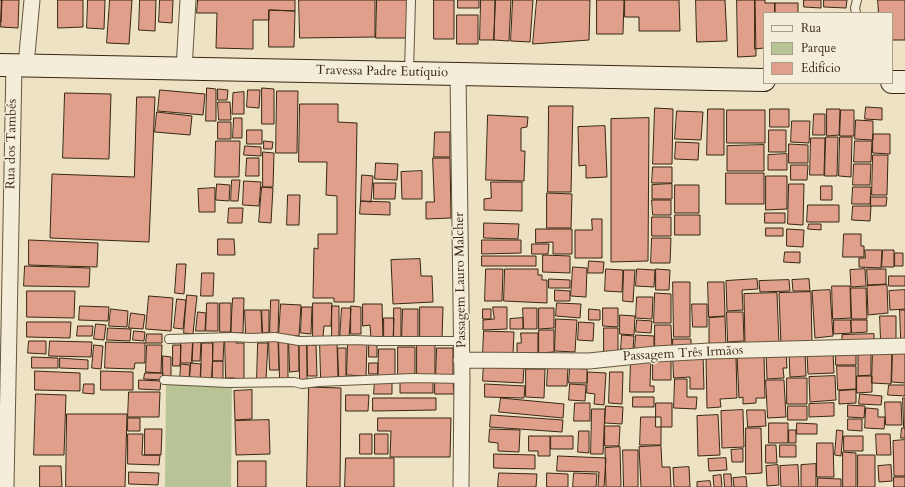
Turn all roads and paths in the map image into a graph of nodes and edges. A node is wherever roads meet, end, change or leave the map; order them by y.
1 (32, 0) edge
2 (188, 0) edge
3 (411, 0) edge
4 (857, 0) edge
5 (856, 12) edge
6 (13, 65) edge
7 (184, 69) junction
8 (409, 73) junction
9 (458, 73) junction
10 (763, 80) edge
11 (893, 82) edge
12 (905, 82) edge
13 (169, 339) dead end
14 (462, 342) junction
15 (905, 346) edge
16 (461, 360) junction
17 (462, 379) junction
18 (164, 380) dead end
19 (6, 487) edge
20 (461, 487) edge

1 - 6 street, Rua dos Tambés
2 - 7 street
3 - 8 lane
4 - 5 lane
6 - 7 main road, Travessa Padre Eutíquio
6 - 19 street, Rua dos Tambés
7 - 8 main road, Travessa Padre Eutíquio
8 - 9 main road, Travessa Padre Eutíquio
9 - 10 main road, Travessa Padre Eutíquio
9 - 14 street, Passagem Lauro Malcher
11 - 12 main road
13 - 14 lane
14 - 16 street, Passagem Lauro Malcher
15 - 16 street, Passagem Três Irmãos
16 - 17 street, Passagem Lauro Malcher
17 - 18 lane
17 - 20 street, Passagem Lauro Malcher

